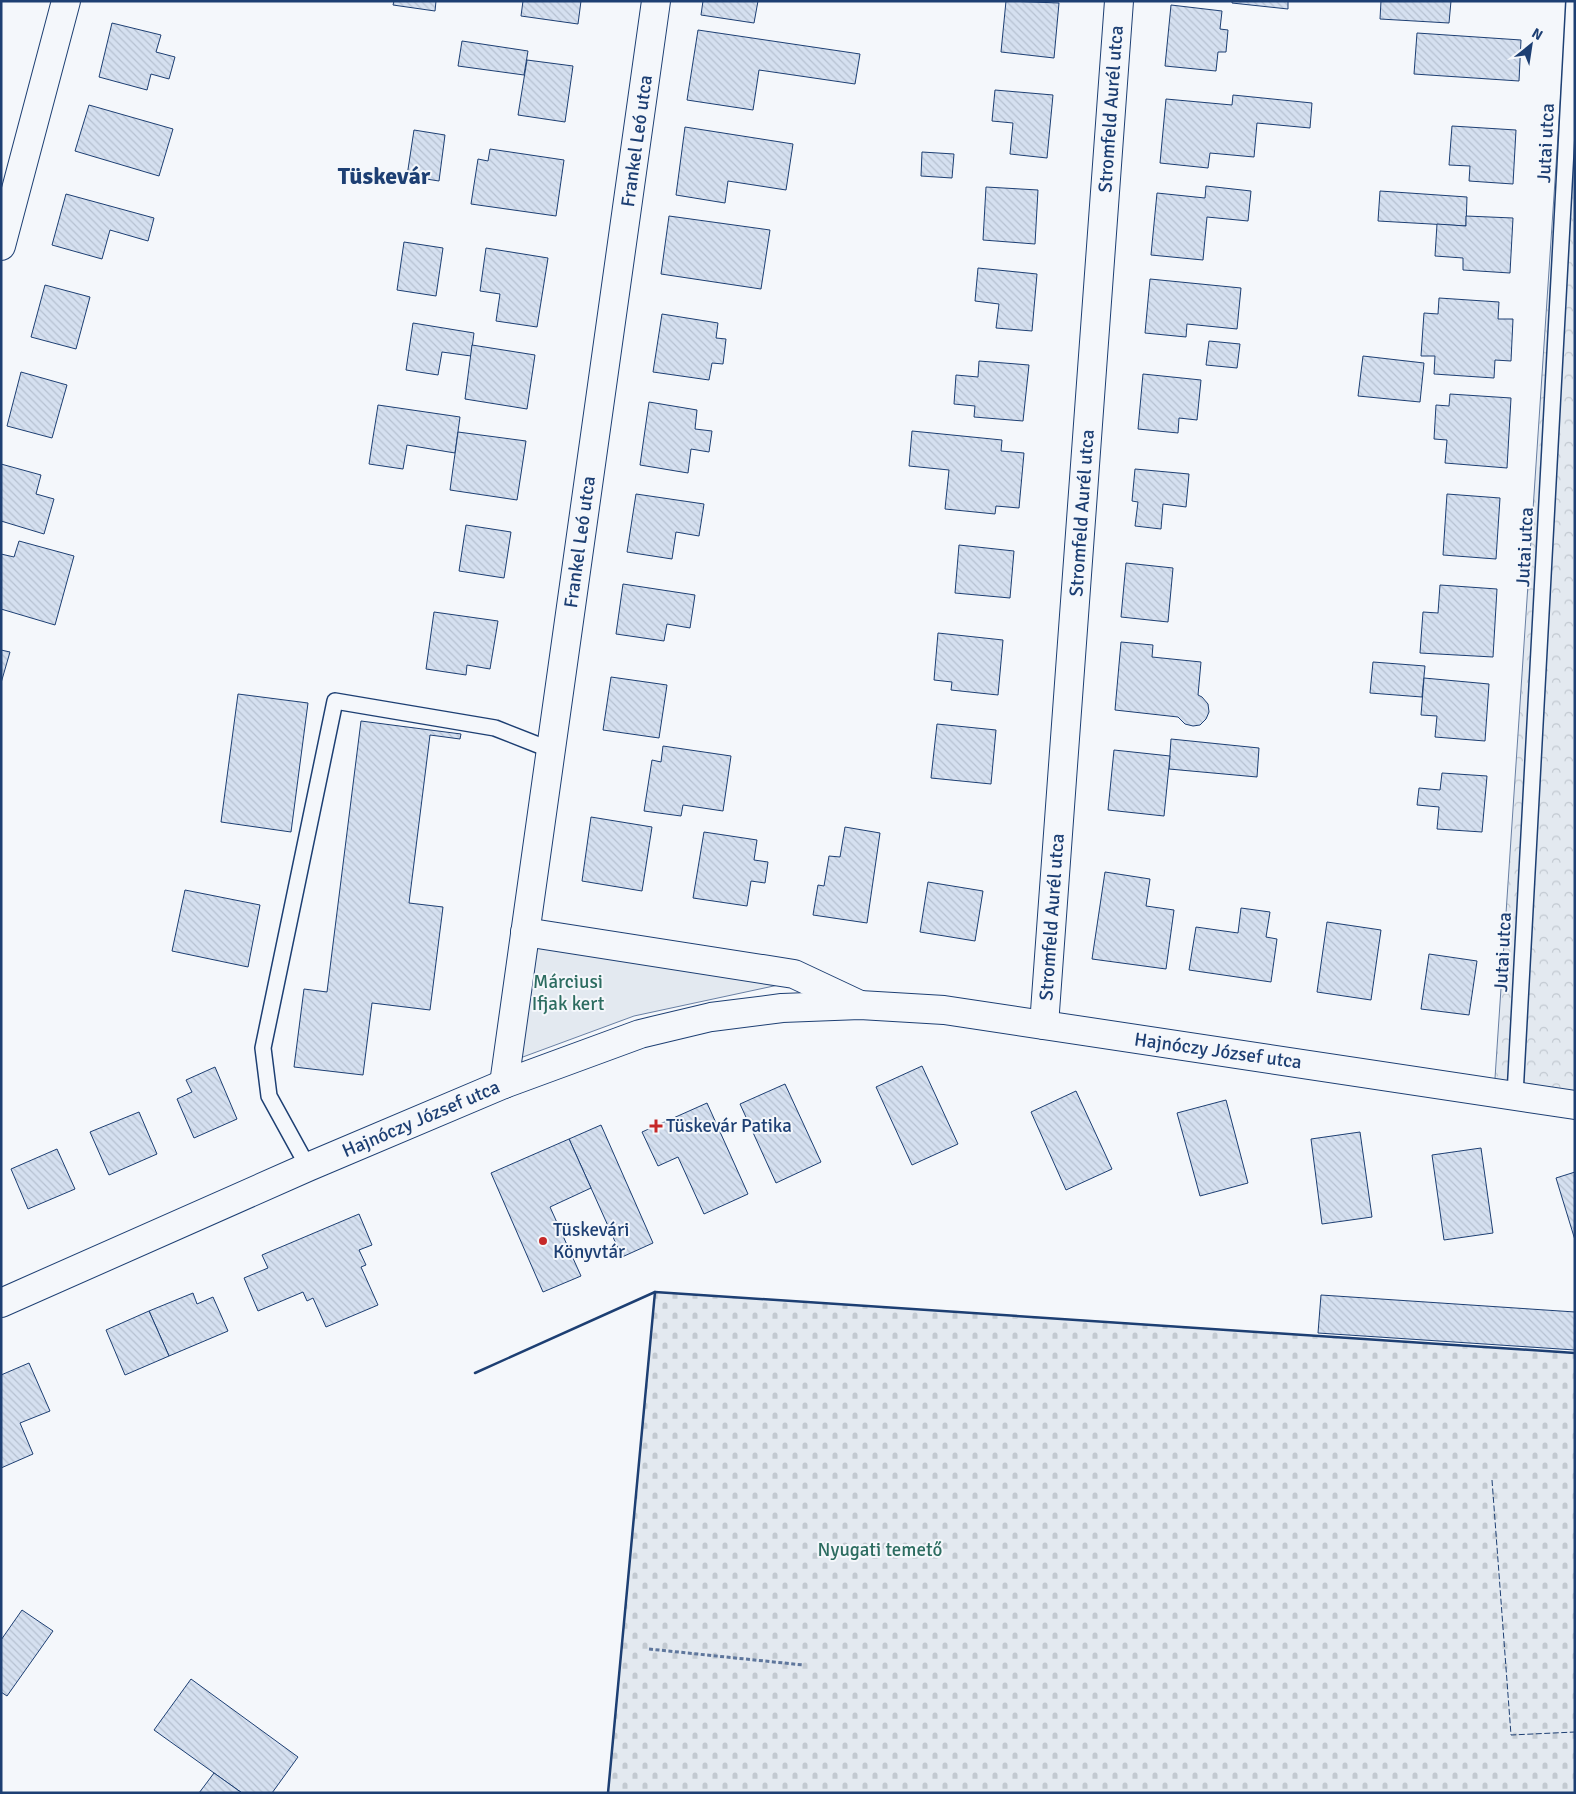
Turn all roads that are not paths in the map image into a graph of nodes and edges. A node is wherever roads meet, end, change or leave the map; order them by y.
1 (66, 1) edge
2 (656, 1) edge
3 (1120, 1) edge
4 (1574, 1) edge
5 (1, 246) edge
6 (551, 750) junction
7 (525, 932) junction
8 (860, 1005) junction
9 (1044, 1025) junction
10 (504, 1084) junction
11 (1515, 1095) junction
12 (1575, 1105) edge
13 (308, 1167) junction
14 (1, 1303) edge

1 - 5 street
2 - 6 street, Frankel Leó utca
3 - 9 street, Stromfeld Aurél utca
4 - 11 lane, Jutai utca
6 - 7 street, Frankel Leó utca
6 - 13 lane
7 - 8 street, Hajnóczy József utca
7 - 10 street, Frankel Leó utca
8 - 9 street, Hajnóczy József utca
8 - 10 street, Hajnóczy József utca
9 - 11 street, Hajnóczy József utca
10 - 13 street, Hajnóczy József utca
11 - 12 street, Hajnóczy József utca
13 - 14 street, Hajnóczy József utca

